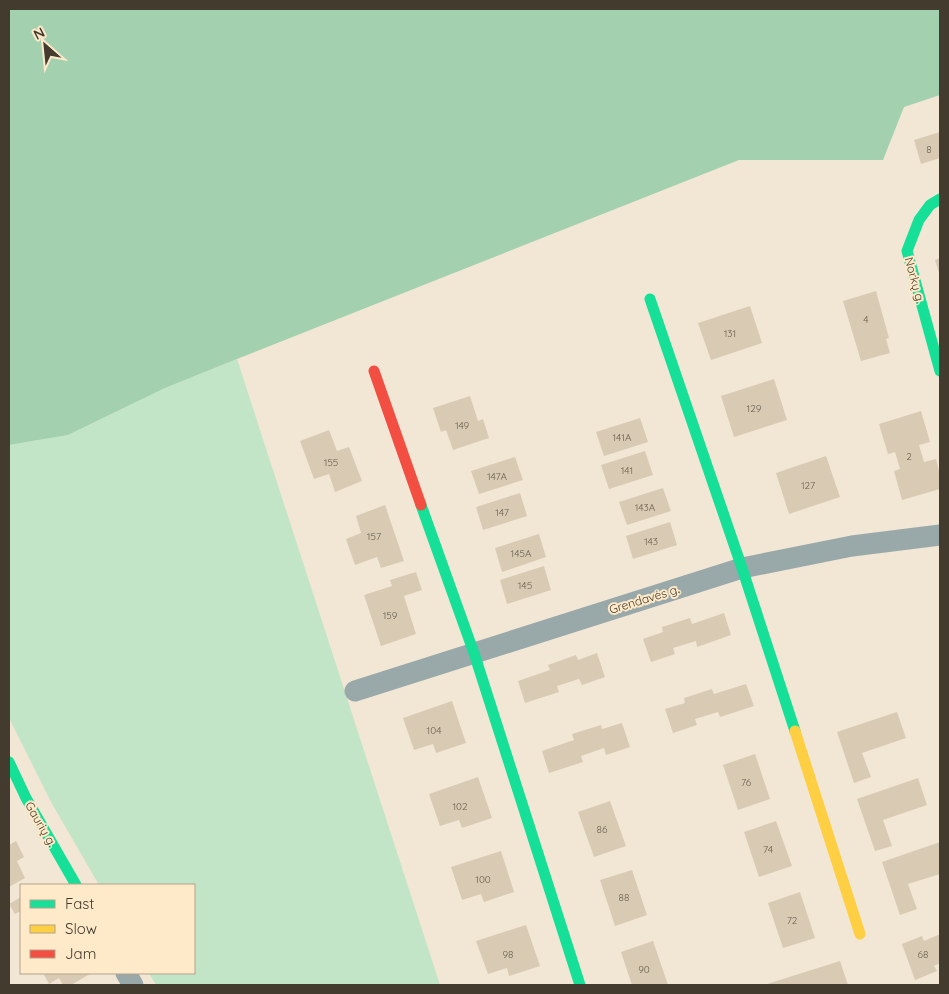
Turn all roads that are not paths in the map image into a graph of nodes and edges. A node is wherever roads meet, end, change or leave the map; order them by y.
1 (940, 199) edge
2 (650, 300) dead end
3 (940, 370) edge
4 (374, 371) dead end
5 (940, 535) edge
6 (742, 568) junction
7 (474, 653) junction
8 (355, 691) dead end
9 (9, 762) edge
10 (17, 801) edge
11 (75, 884) edge
12 (860, 934) dead end
13 (127, 974) edge
14 (133, 985) edge
15 (580, 985) edge

1 - 3 street, Norkų g.
2 - 6 street
4 - 7 street
5 - 6 street, Grendavės g.
6 - 7 street, Grendavės g.
6 - 12 street
7 - 8 street, Grendavės g.
7 - 15 street
9 - 10 street, Gaurių g.
10 - 11 street, Gaurių g.
13 - 14 street

